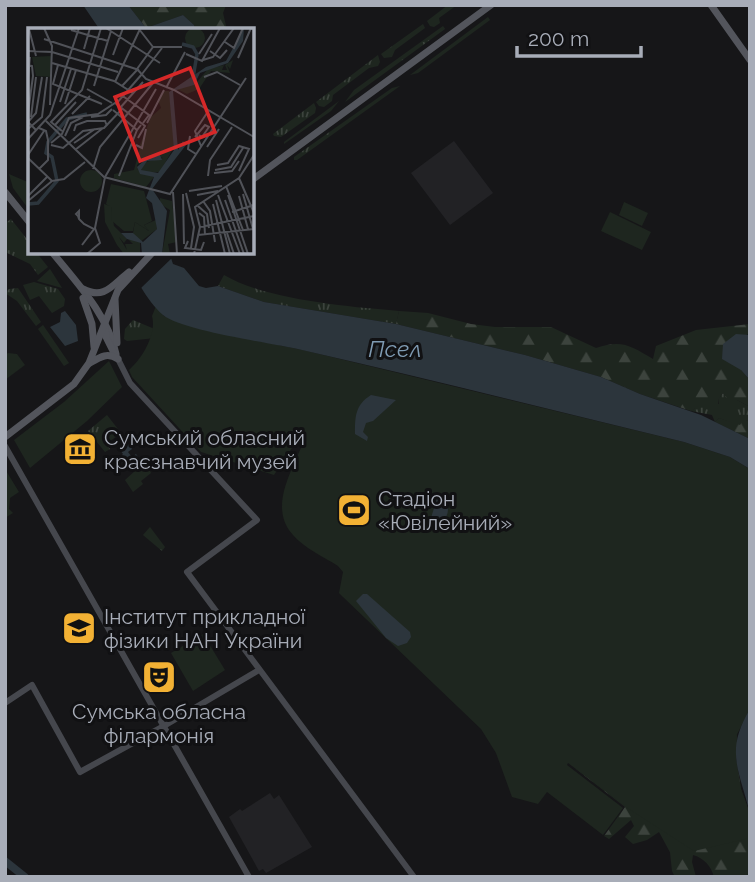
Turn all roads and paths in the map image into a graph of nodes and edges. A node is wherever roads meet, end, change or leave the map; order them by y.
1 (491, 5) edge
2 (711, 5) edge
3 (750, 60) edge
4 (254, 179) edge
5 (5, 192) edge
6 (28, 221) edge
7 (54, 254) edge
8 (151, 254) edge
9 (79, 287) junction
10 (115, 290) junction
11 (105, 322) junction
12 (94, 352) junction
13 (117, 357) junction
14 (89, 363) junction
15 (5, 437) edge
16 (5, 446) edge
17 (259, 670) junction
18 (5, 703) edge
19 (164, 726) junction
20 (249, 877) edge
21 (414, 877) edge

1 - 4 main road
2 - 3 main road
5 - 6 main road
7 - 9 main road
8 - 10 main road
9 - 10 main road
9 - 11 main road
9 - 12 main road
10 - 11 main road
10 - 13 main road
11 - 12 main road
11 - 13 main road
12 - 14 main road
13 - 14 main road
13 - 17 street
14 - 15 main road
16 - 19 street
17 - 19 street
17 - 21 street
18 - 19 street
19 - 20 street

